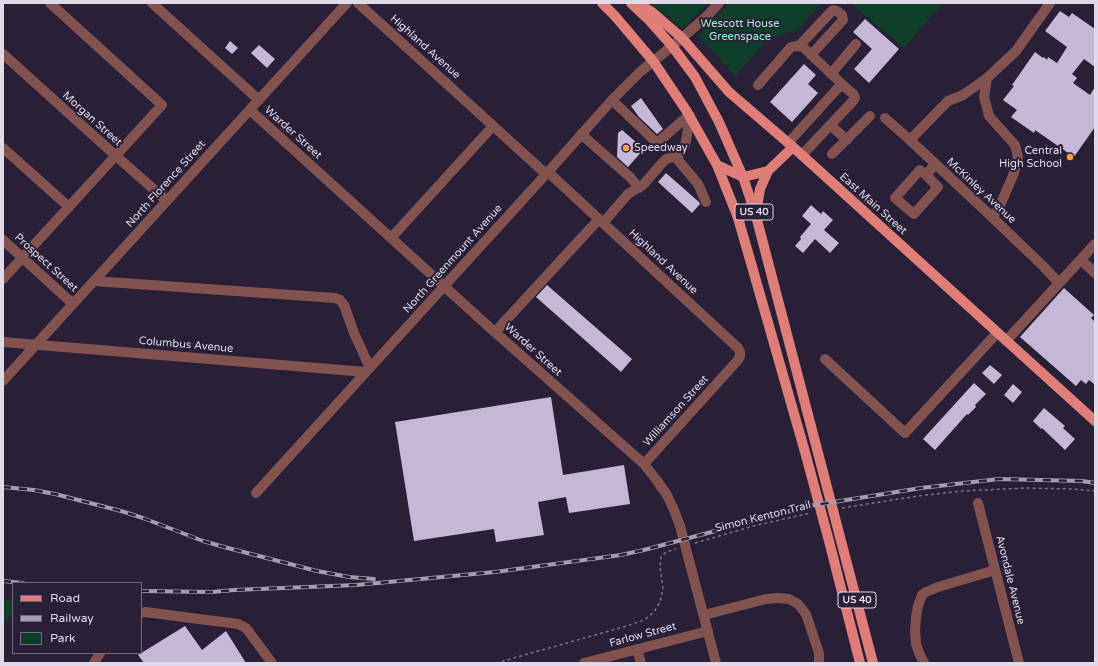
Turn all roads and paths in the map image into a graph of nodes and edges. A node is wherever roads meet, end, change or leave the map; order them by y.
1 (50, 3) edge
2 (152, 3) edge
3 (347, 3) edge
4 (358, 3) edge
5 (602, 3) edge
6 (631, 3) edge
7 (638, 3) edge
8 (719, 3) edge
9 (1050, 3) edge
10 (682, 38) junction
11 (856, 44) dead end
12 (672, 46) junction
13 (798, 46) junction
14 (3, 54) edge
15 (811, 55) junction
16 (653, 61) junction
17 (831, 74) junction
18 (987, 78) junction
19 (758, 85) dead end
20 (844, 86) junction
21 (259, 100) junction
22 (612, 100) junction
23 (250, 110) junction
24 (690, 115) junction
25 (870, 116) dead end
26 (885, 118) dead end
27 (830, 125) junction
28 (493, 126) junction
29 (581, 134) junction
30 (847, 140) junction
31 (910, 140) junction
32 (790, 145) junction
33 (3, 148) edge
34 (832, 154) dead end
35 (115, 155) junction
36 (802, 155) junction
37 (678, 156) junction
38 (935, 164) junction
39 (717, 165) junction
40 (768, 171) junction
41 (547, 173) junction
42 (926, 175) dead end
43 (743, 177) junction
44 (639, 188) junction
45 (166, 201) junction
46 (706, 202) dead end
47 (69, 206) junction
48 (756, 216) junction
49 (992, 217) junction
50 (601, 221) junction
51 (391, 238) junction
52 (3, 240) edge
53 (1095, 244) edge
54 (22, 258) junction
55 (1080, 260) junction
56 (1095, 273) edge
57 (3, 279) edge
58 (94, 281) junction
59 (1059, 283) junction
60 (444, 286) junction
61 (73, 304) junction
62 (495, 332) junction
63 (997, 333) junction
64 (1009, 337) junction
65 (3, 342) edge
66 (35, 346) junction
67 (825, 359) dead end
68 (368, 370) junction
69 (725, 374) joint
70 (3, 380) edge
71 (1095, 421) edge
72 (644, 464) junction
73 (1095, 491) edge
74 (256, 493) dead end
75 (978, 503) dead end
76 (842, 508) dead end
77 (814, 512) dead end
78 (685, 546) junction
79 (994, 570) junction
80 (142, 613) edge
81 (704, 615) junction
82 (708, 631) junction
83 (637, 649) junction
84 (99, 654) edge
85 (94, 663) edge
86 (272, 663) edge
87 (496, 663) edge
88 (584, 663) edge
89 (641, 663) edge
90 (716, 663) edge
91 (819, 663) edge
92 (860, 663) edge
93 (873, 663) edge
94 (924, 663) edge
95 (1018, 663) edge

1 - 35 street
2 - 21 street, Warder Street
3 - 21 street, North Florence Street
4 - 28 street, Highland Avenue
5 - 16 main road, US 40
6 - 12 main road, US 40
7 - 10 main road, East Main Street
8 - 10 street, North Greenmount Avenue
9 - 18 street
10 - 12 street, North Greenmount Avenue
10 - 32 main road, East Main Street
11 - 17 street
12 - 16 street, North Greenmount Avenue
12 - 43 main road, US 40
13 - 15 street
13 - 15 street
13 - 19 street
14 - 35 street, Morgan Street
15 - 17 street
16 - 22 street, North Greenmount Avenue
16 - 24 main road, US 40
17 - 20 street
18 - 31 street
18 - 49 street
20 - 27 street
20 - 32 street
21 - 23 street, North Florence Street
22 - 24 street
22 - 29 street, North Greenmount Avenue
23 - 45 street, North Florence Street
23 - 51 street, Warder Street
24 - 37 street
24 - 39 main road, US 40
25 - 30 street
26 - 31 street, McKinley Avenue
27 - 30 street
27 - 36 street
28 - 41 street, Highland Avenue
28 - 51 street
29 - 41 street, North Greenmount Avenue
29 - 44 street
30 - 34 street
31 - 38 street, McKinley Avenue
32 - 36 main road, East Main Street
32 - 40 main road
33 - 47 street
35 - 45 street, Morgan Street
35 - 47 street
36 - 63 main road, East Main Street
37 - 44 street
37 - 46 street
38 - 42 street
38 - 49 street, McKinley Avenue
39 - 43 main road
39 - 92 main road, US 40
40 - 43 main road
40 - 48 main road
41 - 50 street, Highland Avenue
41 - 60 street, North Greenmount Avenue
43 - 48 main road, US 40
44 - 50 street
45 - 58 street, North Florence Street
47 - 54 street
48 - 93 main road, US 40
49 - 59 street, McKinley Avenue
50 - 62 street
50 - 69 street, Highland Avenue
51 - 60 street, Warder Street
52 - 54 street, Prospect Street
53 - 55 street
54 - 57 street
54 - 61 street, Prospect Street
55 - 56 street
55 - 59 street
58 - 61 street, North Florence Street
58 - 68 street
59 - 64 street
60 - 62 street, Warder Street
60 - 68 street, North Greenmount Avenue
61 - 66 street, North Florence Street
62 - 72 street, Warder Street
63 - 64 main road, East Main Street
63 - 67 street
64 - 71 main road, East Main Street
65 - 66 street, Columbus Avenue
66 - 68 street, Columbus Avenue
66 - 70 street, North Florence Street
68 - 74 street, North Greenmount Avenue
69 - 72 street, Williamson Street
72 - 78 street, Warder Street
73 - 76 path
75 - 79 street, Avondale Avenue
77 - 78 path, Simon Kenton Trail
78 - 81 street, Warder Street
78 - 87 path, Simon Kenton Trail
79 - 94 street
79 - 95 street, Avondale Avenue
80 - 86 street
81 - 82 street, Warder Street
81 - 91 street
82 - 83 street, Farlow Street
82 - 90 street, Warder Street
83 - 88 street, Farlow Street
83 - 89 street
84 - 85 street

